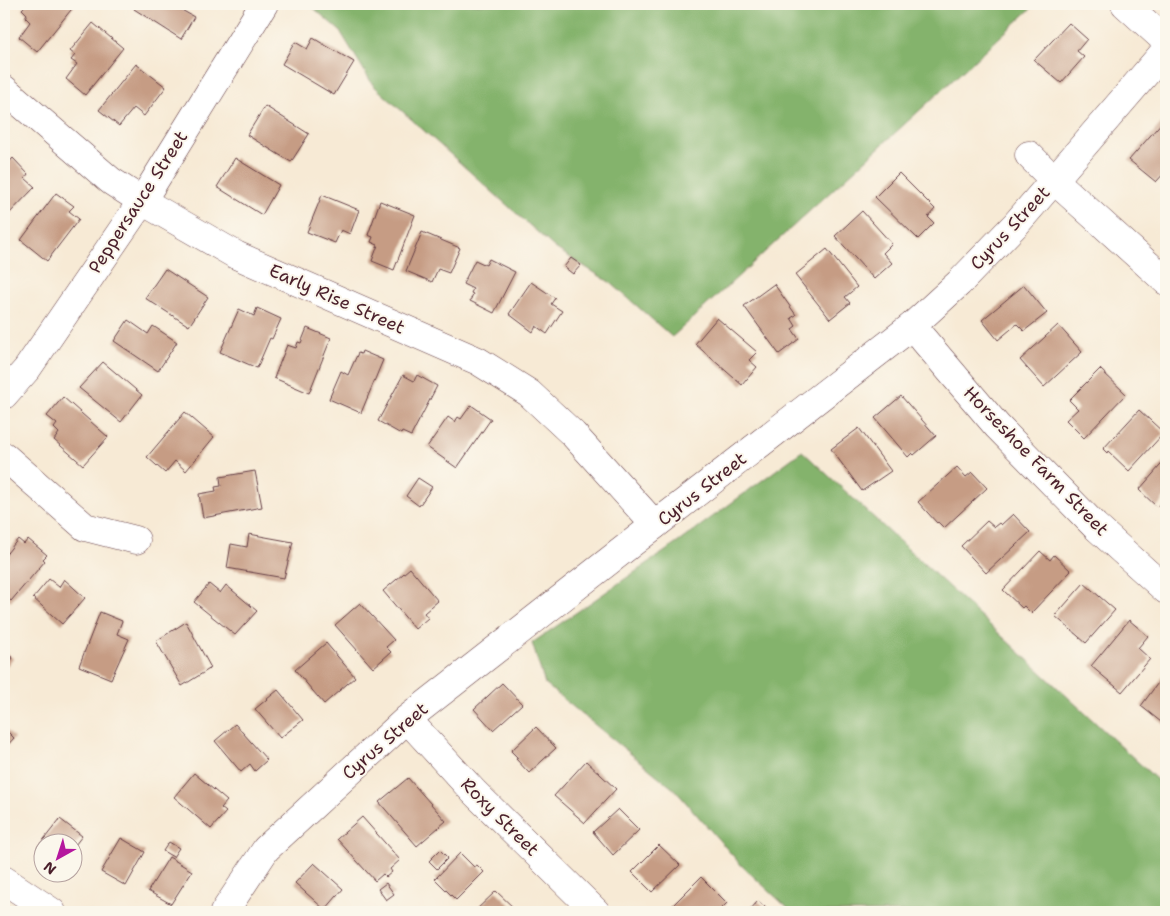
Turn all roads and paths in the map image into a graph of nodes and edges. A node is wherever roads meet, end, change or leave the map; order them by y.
1 (264, 4) edge
2 (1125, 4) edge
3 (1166, 41) edge
4 (1166, 50) edge
5 (4, 89) edge
6 (1029, 155) dead end
7 (1054, 180) junction
8 (142, 201) junction
9 (1166, 281) edge
10 (912, 326) junction
11 (4, 395) edge
12 (4, 456) edge
13 (655, 525) junction
14 (136, 540) dead end
15 (1166, 590) edge
16 (407, 719) junction
17 (4, 880) edge
18 (52, 912) edge
19 (224, 912) edge
20 (596, 912) edge

1 - 8 street, Peppersauce Street
2 - 3 street
4 - 7 street, Cyrus Street
5 - 8 street, Early Rise Street
6 - 7 street
7 - 9 street
7 - 10 street, Cyrus Street
8 - 11 street, Peppersauce Street
8 - 13 street, Early Rise Street
10 - 13 street, Cyrus Street
10 - 15 street, Horseshoe Farm Street
12 - 14 street
13 - 16 street, Cyrus Street
16 - 19 street, Cyrus Street
16 - 20 street, Roxy Street
17 - 18 street

